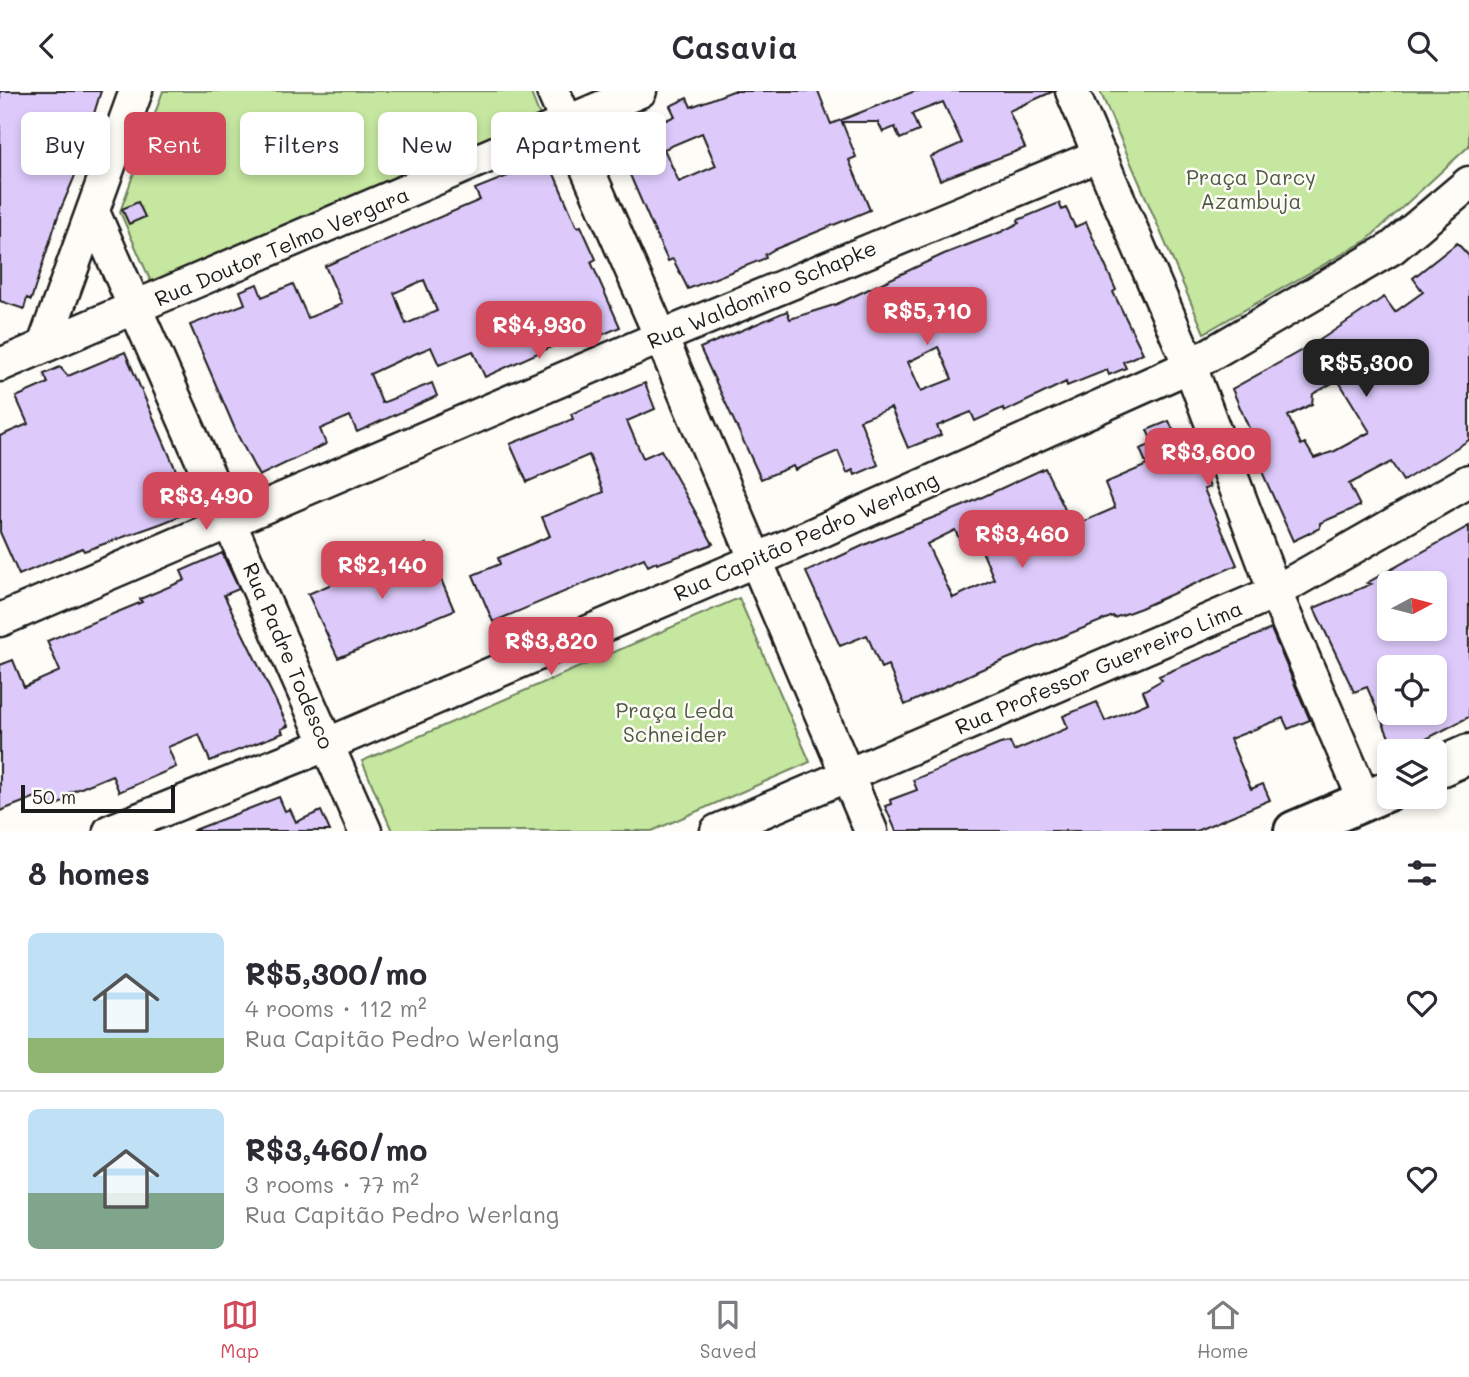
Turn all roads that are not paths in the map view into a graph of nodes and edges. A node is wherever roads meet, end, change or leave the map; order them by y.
1 (136, 91) edge
2 (553, 91) edge
3 (640, 91) edge
4 (1072, 91) edge
5 (562, 112) edge
6 (594, 112) edge
7 (1100, 155) junction
8 (491, 157) edge
9 (590, 175) edge
10 (1469, 183) edge
11 (93, 212) junction
12 (138, 309) junction
13 (661, 337) junction
14 (44, 345) junction
15 (0, 365) edge
16 (1190, 366) junction
17 (1469, 481) edge
18 (231, 523) junction
19 (754, 561) junction
20 (1275, 592) junction
21 (0, 620) edge
22 (326, 744) junction
23 (1469, 754) edge
24 (1447, 764) edge
25 (848, 777) junction
26 (1377, 795) edge
27 (110, 831) edge
28 (365, 831) edge
29 (717, 831) edge
30 (871, 831) edge
31 (1294, 831) edge

1 - 11 street
2 - 5 street
3 - 6 street, Rua Doutor Telmo Vergara
4 - 7 street
7 - 13 street, Rua Waldomiro Schapke
7 - 16 street
8 - 12 street, Rua Doutor Telmo Vergara
9 - 13 street
10 - 16 street, Rua Capitão Pedro Werlang
11 - 12 street, Rua Padre Todesco
11 - 14 street
12 - 14 street, Rua Doutor Telmo Vergara
12 - 18 street, Rua Padre Todesco
13 - 18 street, Rua Waldomiro Schapke
13 - 19 street
14 - 15 street, Rua Doutor Telmo Vergara
16 - 19 street, Rua Capitão Pedro Werlang
16 - 20 street
17 - 20 street, Rua Professor Guerreiro Lima
18 - 21 street, Rua Waldomiro Schapke
18 - 22 street, Rua Padre Todesco
19 - 22 street, Rua Capitão Pedro Werlang
19 - 25 street
20 - 25 street, Rua Professor Guerreiro Lima
20 - 26 street
22 - 27 street, Rua Capitão Pedro Werlang
22 - 28 street, Rua Padre Todesco
23 - 24 main road
25 - 29 street, Rua Professor Guerreiro Lima
25 - 30 street
26 - 31 main road

